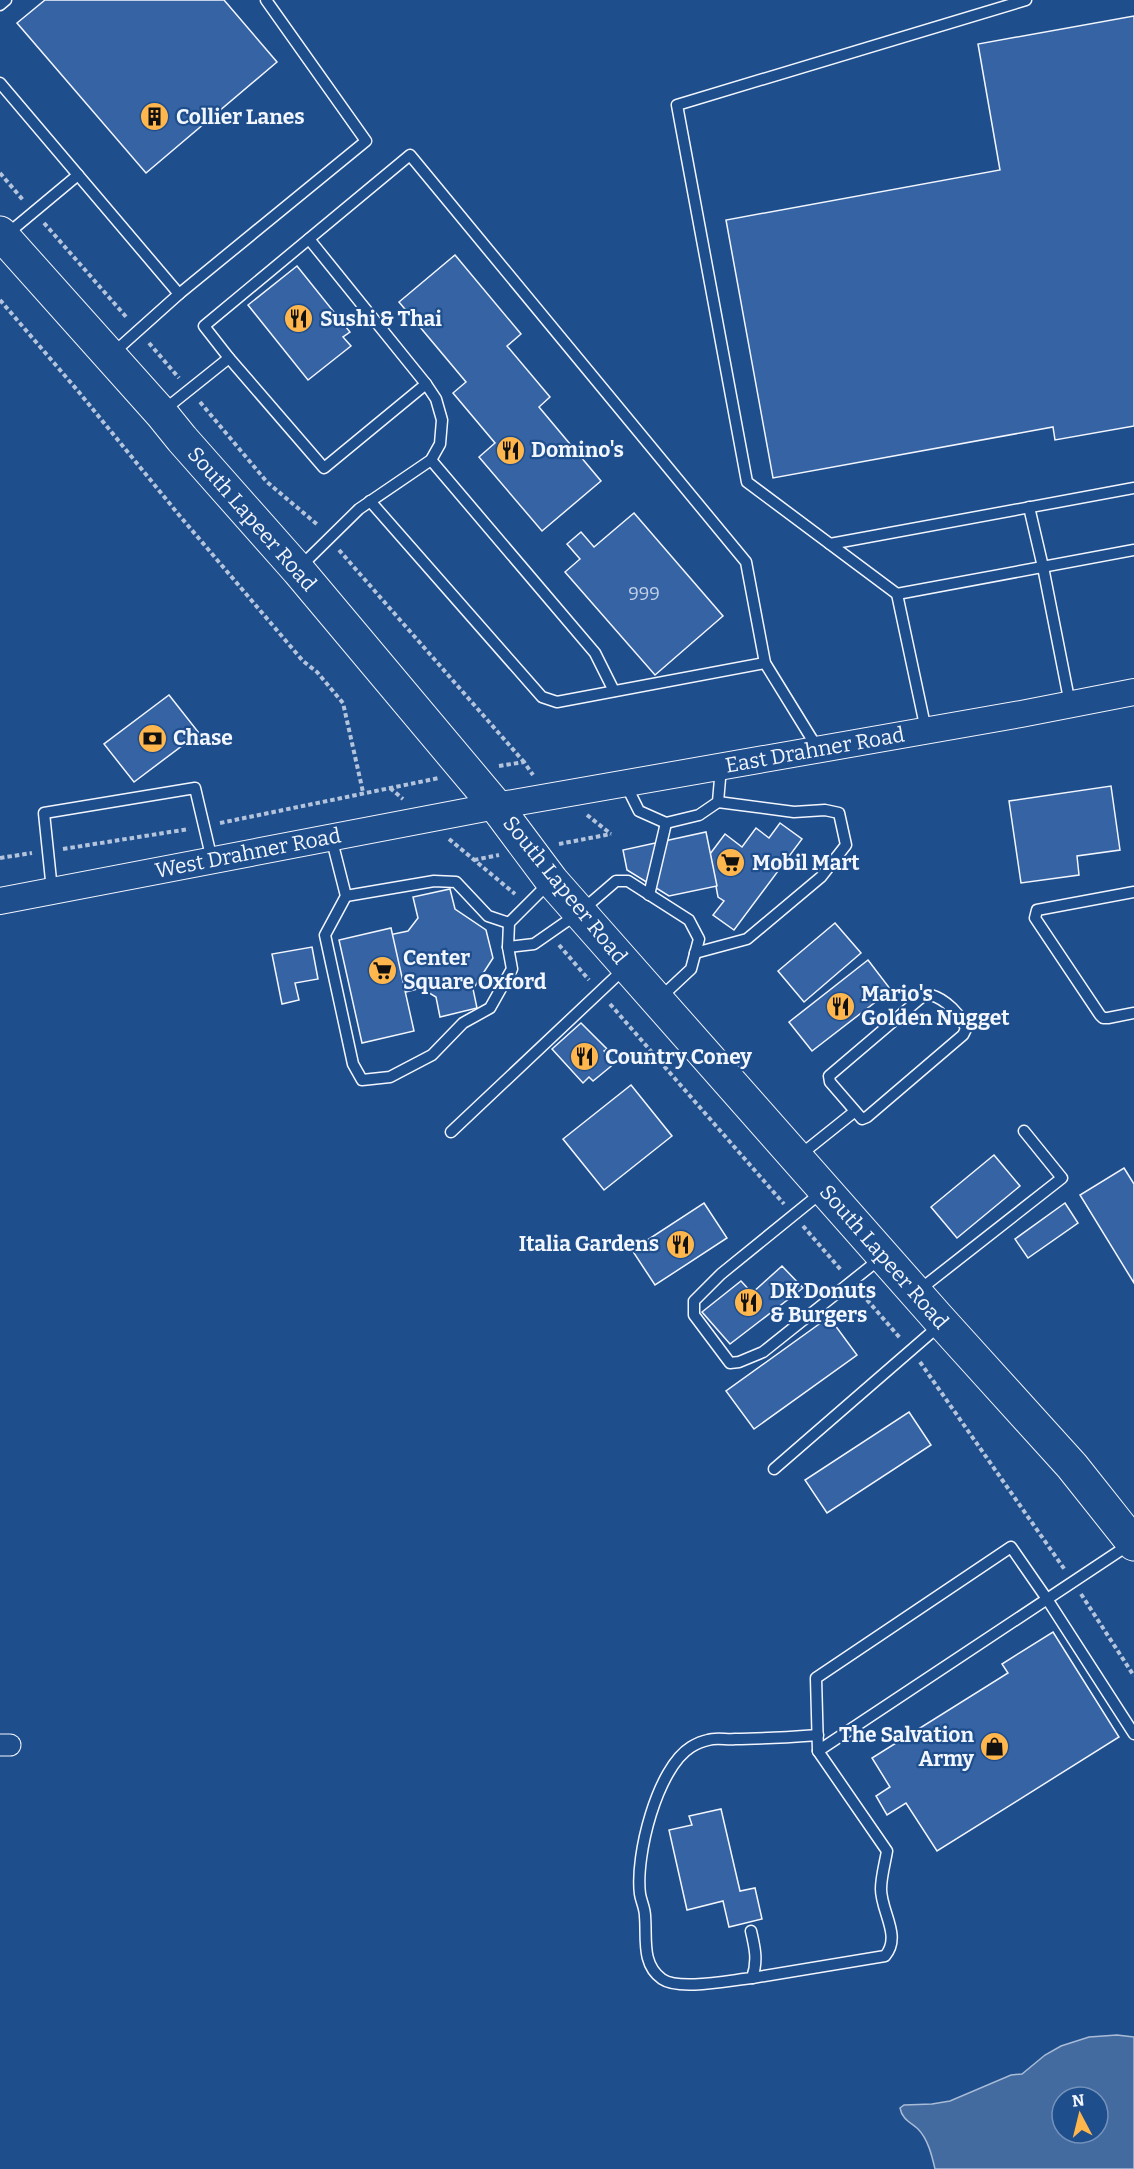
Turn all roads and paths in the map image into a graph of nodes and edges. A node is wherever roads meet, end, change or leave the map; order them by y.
1 (6, 0) edge
2 (267, 0) edge
3 (1026, 0) edge
4 (0, 5) edge
5 (0, 83) edge
6 (0, 173) edge
7 (78, 175) junction
8 (34, 212) junction
9 (2, 235) edge
10 (309, 239) junction
11 (179, 294) junction
12 (0, 300) edge
13 (138, 331) junction
14 (109, 357) junction
15 (229, 358) junction
16 (426, 384) junction
17 (190, 390) junction
18 (161, 413) junction
19 (431, 460) junction
20 (1134, 488) edge
21 (370, 501) junction
22 (1029, 507) junction
23 (330, 538) junction
24 (830, 544) junction
25 (1134, 550) edge
26 (1043, 567) junction
27 (298, 570) junction
28 (897, 594) junction
29 (765, 663) junction
30 (614, 691) junction
31 (1134, 692) edge
32 (1070, 704) junction
33 (926, 730) junction
34 (818, 749) junction
35 (524, 762) junction
36 (499, 766) dead end
37 (721, 766) junction
38 (529, 769) dead end
39 (625, 783) junction
40 (385, 789) dead end
41 (363, 792) junction
42 (717, 802) junction
43 (496, 806) junction
44 (666, 823) junction
45 (204, 826) junction
46 (331, 837) junction
47 (462, 850) dead end
48 (48, 851) junction
49 (0, 858) edge
50 (212, 860) junction
51 (552, 880) junction
52 (53, 891) junction
53 (1134, 892) edge
54 (649, 895) junction
55 (346, 896) junction
56 (0, 901) edge
57 (525, 906) junction
58 (580, 912) junction
59 (509, 923) junction
60 (550, 933) junction
61 (508, 947) junction
62 (695, 953) junction
63 (627, 966) junction
64 (600, 992) junction
65 (658, 1001) junction
66 (1134, 1013) edge
67 (854, 1112) junction
68 (1024, 1131) dead end
69 (451, 1132) dead end
70 (797, 1158) junction
71 (824, 1190) junction
72 (793, 1215) junction
73 (883, 1257) junction
74 (851, 1282) junction
75 (915, 1293) junction
76 (942, 1323) junction
77 (911, 1351) junction
78 (774, 1469) dead end
79 (1134, 1543) edge
80 (1074, 1582) junction
81 (1047, 1599) junction
82 (1134, 1676) edge
83 (1134, 1734) edge
84 (818, 1735) junction
85 (818, 1751) junction
86 (752, 1931) dead end
87 (752, 1978) junction

1 - 4 lane
2 - 11 lane
3 - 24 lane
5 - 7 lane
6 - 8 path
7 - 8 lane
7 - 11 lane
8 - 9 lane
8 - 13 path
9 - 14 main road, South Lapeer Road
10 - 15 lane
10 - 16 lane
10 - 29 lane
11 - 13 lane
12 - 41 path
13 - 14 lane
13 - 17 path
14 - 18 main road, South Lapeer Road
15 - 16 lane
15 - 17 lane
16 - 19 lane
17 - 18 lane
17 - 23 path
18 - 27 main road, South Lapeer Road
19 - 21 lane
19 - 30 lane
20 - 22 lane
21 - 23 lane
21 - 30 lane
22 - 24 lane
22 - 26 lane
23 - 27 lane
23 - 35 path
24 - 28 lane
25 - 26 lane
26 - 28 lane
26 - 32 lane
27 - 43 main road, South Lapeer Road
28 - 33 lane
29 - 30 lane
29 - 34 lane
31 - 32 street, East Drahner Road
32 - 33 street, East Drahner Road
33 - 34 street, East Drahner Road
34 - 37 street, East Drahner Road
35 - 36 path
35 - 38 path
37 - 39 street, East Drahner Road
37 - 42 lane
39 - 43 street, East Drahner Road
39 - 44 lane
40 - 41 path
41 - 45 path
42 - 44 lane
42 - 62 lane
43 - 46 street, West Drahner Road
43 - 51 main road, South Lapeer Road
44 - 54 lane
45 - 48 path
45 - 48 lane
45 - 50 lane
46 - 50 street, West Drahner Road
46 - 55 lane
47 - 57 path
48 - 49 path
48 - 52 lane
50 - 52 street, West Drahner Road
51 - 57 lane
51 - 58 main road, South Lapeer Road
52 - 56 street, West Drahner Road
53 - 66 lane
54 - 58 lane
54 - 62 lane
55 - 59 lane
55 - 61 lane
57 - 59 lane
58 - 60 lane
58 - 63 main road, South Lapeer Road
59 - 61 lane
60 - 61 lane
60 - 64 path
62 - 65 lane
63 - 64 lane
63 - 65 main road, South Lapeer Road
64 - 69 lane
64 - 72 path
65 - 70 main road, South Lapeer Road
67 - 67 lane
67 - 70 lane
68 - 75 lane
70 - 71 main road, South Lapeer Road
71 - 72 lane
71 - 73 main road, South Lapeer Road
72 - 74 path
72 - 74 lane
73 - 74 lane
73 - 75 main road, South Lapeer Road
74 - 77 path
75 - 76 main road, South Lapeer Road
76 - 77 lane
76 - 79 main road, South Lapeer Road
77 - 78 lane
77 - 80 path
79 - 80 lane
80 - 81 lane
80 - 82 path
81 - 83 lane
81 - 84 lane
81 - 85 lane
84 - 85 lane
84 - 87 lane
85 - 87 lane
86 - 87 lane

